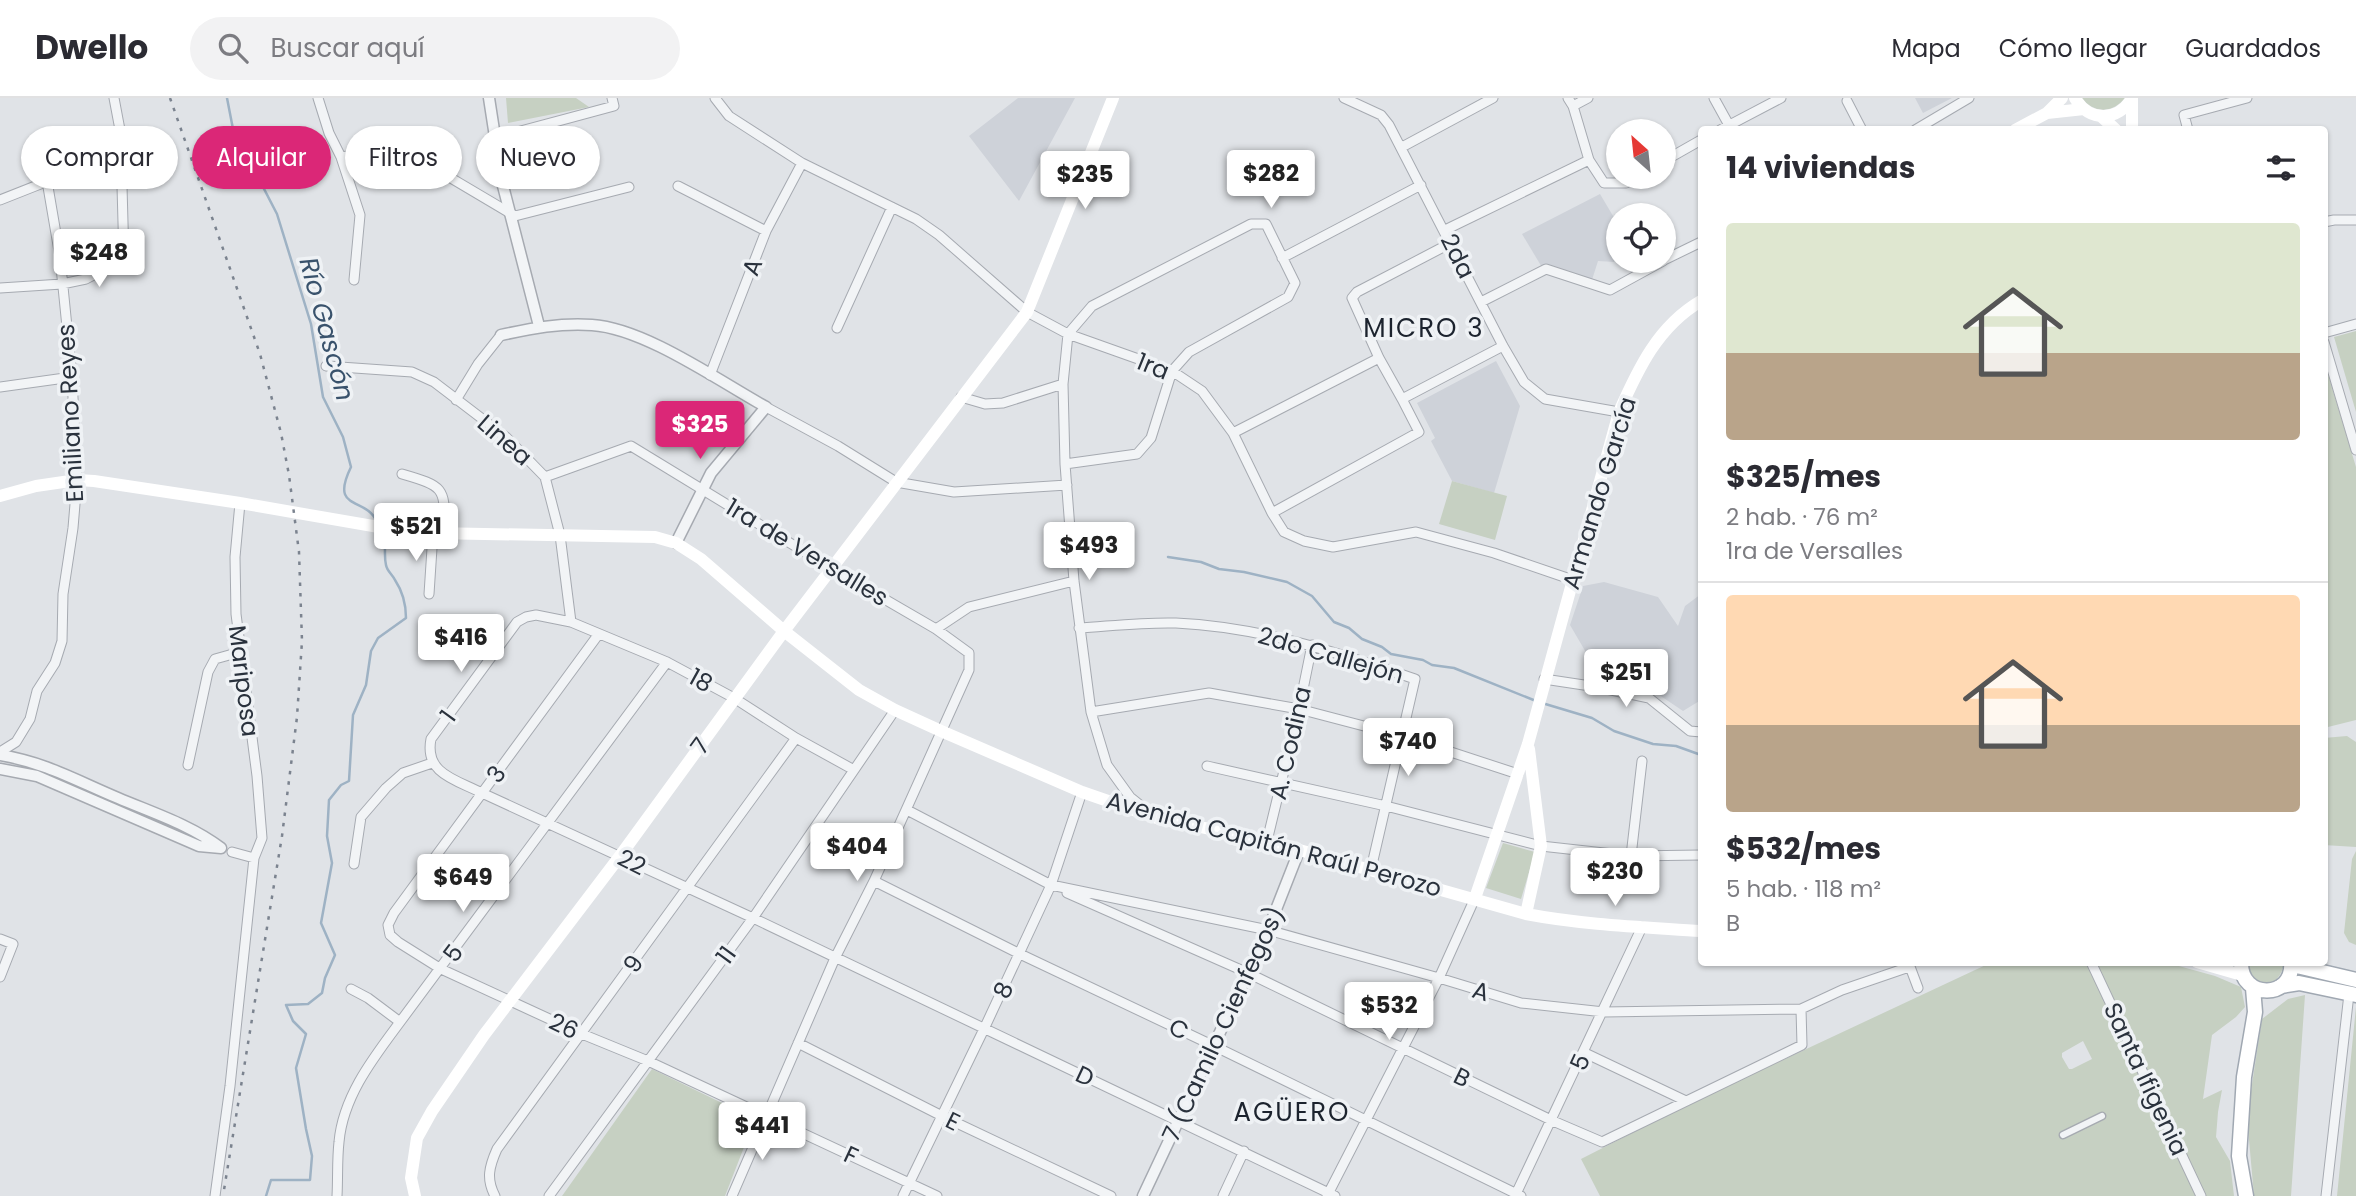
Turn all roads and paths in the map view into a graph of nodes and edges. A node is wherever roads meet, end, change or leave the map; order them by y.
1 (114, 98) edge
2 (318, 98) edge
3 (489, 98) edge
4 (612, 98) edge
5 (715, 98) edge
6 (1113, 98) edge
7 (1344, 98) edge
8 (1493, 98) edge
9 (1588, 98) edge
10 (1714, 98) edge
11 (1781, 98) edge
12 (1969, 98) edge
13 (2062, 98) edge
14 (2076, 98) edge
15 (2247, 98) edge
16 (2132, 99) edge
17 (1847, 101) dead end
18 (1570, 102) edge
19 (2084, 109) junction
20 (2047, 113) junction
21 (2102, 117) junction
22 (119, 126) edge
23 (493, 126) edge
24 (540, 126) edge
25 (1725, 126) edge
26 (1730, 126) edge
27 (1860, 126) edge
28 (1922, 126) edge
29 (2023, 126) edge
30 (2112, 126) edge
31 (2132, 126) edge
32 (2187, 126) edge
33 (1698, 142) edge
34 (1402, 147) junction
35 (1676, 154) edge
36 (341, 157) junction
37 (1589, 160) junction
38 (802, 163) junction
39 (1606, 183) edge
40 (1421, 185) junction
41 (678, 186) dead end
42 (629, 187) dead end
43 (27, 189) edge
44 (48, 189) edge
45 (122, 189) edge
46 (504, 189) edge
47 (0, 200) edge
48 (892, 207) junction
49 (510, 214) junction
50 (2356, 220) edge
51 (2328, 221) edge
52 (1445, 230) junction
53 (766, 231) junction
54 (1451, 243) junction
55 (1698, 243) edge
56 (1676, 254) edge
57 (1282, 258) junction
58 (1640, 273) edge
59 (354, 280) dead end
60 (62, 284) junction
61 (0, 288) edge
62 (1481, 302) junction
63 (1698, 303) edge
64 (1027, 312) junction
65 (2356, 324) edge
66 (539, 326) junction
67 (837, 328) dead end
68 (2328, 332) edge
69 (1068, 334) junction
70 (501, 335) joint
71 (1503, 346) junction
72 (2328, 356) edge
73 (1379, 358) junction
74 (326, 366) dead end
75 (1172, 372) junction
76 (710, 375) junction
77 (72, 377) junction
78 (1063, 384) junction
79 (0, 387) edge
80 (961, 397) junction
81 (1402, 399) junction
82 (456, 400) junction
83 (766, 407) junction
84 (1619, 412) junction
85 (1233, 433) junction
86 (2356, 450) edge
87 (1065, 464) junction
88 (402, 474) dead end
89 (545, 477) junction
90 (77, 480) junction
91 (896, 482) junction
92 (1067, 485) junction
93 (703, 489) junction
94 (0, 496) edge
95 (240, 503) junction
96 (1272, 513) junction
97 (439, 533) junction
98 (560, 534) junction
99 (676, 543) junction
100 (831, 568) junction
101 (1573, 580) junction
102 (1074, 581) junction
103 (429, 594) dead end
104 (536, 615) joint
105 (571, 622) junction
106 (1079, 628) junction
107 (936, 629) junction
108 (784, 631) junction
109 (598, 635) junction
110 (1312, 645) junction
111 (240, 652) junction
112 (667, 662) junction
113 (1543, 685) junction
114 (734, 698) junction
115 (1299, 709) junction
116 (895, 710) junction
117 (1091, 712) junction
118 (941, 731) junction
119 (1698, 732) edge
120 (1402, 736) junction
121 (796, 737) junction
122 (1528, 744) junction
123 (0, 753) edge
124 (1642, 761) dead end
125 (432, 763) junction
126 (188, 765) dead end
127 (1207, 766) dead end
128 (0, 769) edge
129 (854, 770) junction
130 (1518, 774) junction
131 (1282, 782) junction
132 (1082, 792) junction
133 (482, 793) junction
134 (1386, 806) junction
135 (907, 810) junction
136 (1157, 818) junction
137 (549, 823) junction
138 (1498, 834) junction
139 (1267, 841) junction
140 (1541, 846) junction
141 (227, 850) junction
142 (1299, 851) junction
143 (1698, 855) edge
144 (620, 856) junction
145 (1631, 856) junction
146 (254, 858) junction
147 (354, 864) dead end
148 (1371, 869) junction
149 (874, 881) junction
150 (1051, 886) junction
151 (687, 890) junction
152 (1475, 898) junction
153 (394, 913) joint
154 (1526, 914) junction
155 (753, 918) junction
156 (1642, 928) junction
157 (1268, 930) junction
158 (1698, 931) edge
159 (0, 939) edge
160 (1020, 954) junction
161 (835, 958) junction
162 (1906, 966) edge
163 (1909, 966) edge
164 (2093, 966) edge
165 (2222, 966) edge
166 (2294, 966) edge
167 (2303, 966) edge
168 (441, 968) junction
169 (2241, 969) edge
170 (1248, 973) junction
171 (0, 977) edge
172 (1440, 978) junction
173 (1918, 988) dead end
174 (2253, 988) junction
175 (2276, 988) junction
176 (351, 989) dead end
177 (2354, 990) edge
178 (510, 1001) junction
179 (1801, 1009) junction
180 (1604, 1012) junction
181 (2255, 1012) junction
182 (400, 1021) junction
183 (984, 1029) junction
184 (582, 1034) junction
185 (797, 1043) junction
186 (1214, 1045) junction
187 (1403, 1048) junction
188 (1585, 1053) junction
189 (648, 1061) junction
190 (1686, 1101) junction
191 (765, 1116) junction
192 (942, 1116) junction
193 (2102, 1116) dead end
194 (1365, 1120) junction
195 (1180, 1121) junction
196 (1553, 1121) junction
197 (2063, 1135) dead end
198 (1244, 1152) junction
199 (910, 1182) junction
200 (1330, 1195) edge
201 (1518, 1195) edge
202 (215, 1196) edge
203 (337, 1196) edge
204 (415, 1196) edge
205 (495, 1196) edge
206 (549, 1196) edge
207 (732, 1196) edge
208 (904, 1196) edge
209 (937, 1196) edge
210 (1111, 1196) edge
211 (1143, 1196) edge
212 (1223, 1196) edge
213 (2202, 1196) edge
214 (2246, 1196) edge
215 (2326, 1196) edge

1 - 22 street
2 - 36 street
3 - 23 street
4 - 24 street
5 - 38 street, 1ra
6 - 64 main road, 7
7 - 34 street, 2da
8 - 34 street
9 - 18 street
10 - 25 street
11 - 26 street
12 - 28 street
13 - 20 main road
14 - 19 main road
15 - 32 street
16 - 21 main road
16 - 31 main road
17 - 27 street
18 - 37 street
19 - 20 main road
19 - 21 main road
20 - 29 main road
21 - 30 main road
33 - 35 street
34 - 40 street, 2da
36 - 49 street
36 - 59 street
37 - 39 street
37 - 52 street
38 - 48 street, 1ra
38 - 53 street, A
40 - 52 street, 2da
40 - 57 street
41 - 53 street
42 - 49 street
43 - 47 street
44 - 60 street, Emiliano Reyes
45 - 60 street
46 - 49 street
48 - 64 street, 1ra
48 - 67 street
49 - 66 street
50 - 51 street
52 - 54 street, 2da
53 - 76 street, A
54 - 62 street, 2da
54 - 73 street
55 - 56 street
57 - 69 street
57 - 75 street
58 - 62 street
60 - 61 street
60 - 77 street, Emiliano Reyes
62 - 71 street, 2da
63 - 84 main road, Armando García
64 - 69 street, 1ra
64 - 80 main road, 7
65 - 68 street
66 - 70 street
66 - 76 street
69 - 75 street, 1ra
69 - 78 street
70 - 82 street
71 - 81 street
71 - 84 street, 2da
72 - 86 street
73 - 81 street
73 - 85 street
74 - 82 street, Linea
75 - 85 street, 1ra
75 - 87 street
76 - 83 street
77 - 79 street
77 - 90 street, Emiliano Reyes
78 - 80 street
78 - 87 street
80 - 91 main road, 7
81 - 96 street
82 - 89 street, Linea
83 - 91 street
83 - 93 street
84 - 101 main road, Armando García
85 - 96 street, 1ra
87 - 92 street
88 - 97 street
89 - 93 street, 1ra de Versalles
89 - 98 street, Linea
90 - 94 main road, Avenida Capitán Raúl Perozo
90 - 95 main road, Avenida Capitán Raúl Perozo
90 - 123 street, Emiliano Reyes
91 - 92 street
91 - 100 main road, 7
92 - 102 street
93 - 99 street
93 - 100 street, 1ra de Versalles
95 - 97 main road, Avenida Capitán Raúl Perozo
95 - 111 street, Mariposa
96 - 101 street, 1ra
97 - 98 main road, Avenida Capitán Raúl Perozo
97 - 103 street
98 - 99 main road, Avenida Capitán Raúl Perozo
98 - 105 street, Linea
99 - 108 main road, Avenida Capitán Raúl Perozo
100 - 107 street, 1ra de Versalles
100 - 108 main road, 7
101 - 113 main road, Armando García
102 - 106 street
102 - 107 street
104 - 105 street, 18
104 - 125 street, 1
105 - 109 street, 18
106 - 110 street, 2do Callejón
106 - 117 street
107 - 118 street
108 - 114 main road, 7
108 - 116 main road, Avenida Capitán Raúl Perozo
109 - 112 street, 18
109 - 133 street, 3
110 - 115 street, A. Codina
110 - 120 street, 2do Callejón
111 - 126 street
111 - 146 street, Mariposa
112 - 114 street, 18
112 - 137 street, 5
113 - 119 street
113 - 122 main road, Armando García
114 - 121 street, 18
114 - 144 main road, 7
115 - 117 street
115 - 120 street
115 - 131 street, A. Codina
116 - 118 main road, Avenida Capitán Raúl Perozo
116 - 129 street, 11
117 - 136 street
118 - 132 main road, Avenida Capitán Raúl Perozo
118 - 135 street
120 - 130 street
120 - 134 street
121 - 129 street, 18
121 - 151 street, 9
122 - 130 main road, Armando García
122 - 140 main road
123 - 141 street
124 - 145 street
125 - 133 street, 22
125 - 147 street
127 - 131 street
128 - 141 street
129 - 155 street, 11
130 - 138 main road, Armando García
131 - 134 street
131 - 139 street, A. Codina
132 - 136 main road, Avenida Capitán Raúl Perozo
132 - 150 street, 8
133 - 137 street, 22
133 - 153 street, 3
134 - 138 street
134 - 148 street
135 - 149 street
135 - 150 street, A
136 - 139 main road, Avenida Capitán Raúl Perozo
137 - 144 street, 22
137 - 168 street, 5
138 - 140 street
138 - 152 main road, Armando García
139 - 142 main road, Avenida Capitán Raúl Perozo
140 - 145 street
140 - 154 main road
141 - 146 street
142 - 148 main road, Avenida Capitán Raúl Perozo
142 - 157 street, 7 (Camilo Cienfegos)
143 - 145 street
144 - 151 street, 22
144 - 178 main road, 7
146 - 202 street, Mariposa
148 - 152 main road, Avenida Capitán Raúl Perozo
149 - 160 street, C
149 - 161 street
150 - 157 street, A
150 - 160 street, 8
150 - 170 street, B
151 - 155 street, 22
151 - 184 street, 9
152 - 154 main road, Avenida Capitán Raúl Perozo
152 - 172 street
153 - 168 street, 26
154 - 156 main road, Avenida Capitán Raúl Perozo
155 - 161 street, 22
155 - 189 street, 11
156 - 158 main road, Avenida Capitán Raúl Perozo
156 - 180 street, 5
157 - 170 street, 7 (Camilo Cienfegos)
157 - 172 street, A
159 - 171 street
160 - 183 street, 8
160 - 186 street, C
161 - 183 street, D
161 - 185 street
162 - 179 street, A
163 - 173 street
164 - 213 street, Santa Ifigenia
165 - 169 main road
166 - 175 main road
167 - 177 main road
168 - 178 street, 26
168 - 182 street, 5
169 - 174 main road
170 - 186 street, 7 (Camilo Cienfegos)
170 - 187 street, B
172 - 180 street, A
172 - 187 street
174 - 175 main road
174 - 181 main road
175 - 177 main road
175 - 181 main road
176 - 182 street
177 - 215 street
178 - 184 street, 26
178 - 204 main road, 7
179 - 180 street, A
179 - 190 street, B
180 - 188 street, 5
181 - 214 main road
182 - 203 street, 5
183 - 192 street, 8
183 - 195 street, D
184 - 189 street, 26
184 - 205 street, 9
185 - 191 street
185 - 192 street, E
186 - 194 street, C
186 - 195 street, 7 (Camilo Cienfegos)
187 - 194 street
187 - 196 street, B
188 - 190 street
188 - 196 street, 5
189 - 191 street, 26
189 - 206 street, 11
190 - 196 street, B
191 - 199 street, F
191 - 207 street
192 - 199 street, 8
192 - 210 street, E
193 - 197 street
194 - 200 street
194 - 201 street, C
195 - 198 street, D
195 - 211 street, 7 (Camilo Cienfegos)
196 - 201 street, 5
198 - 200 street, D
198 - 212 street
199 - 208 street, 8
199 - 209 street, F

